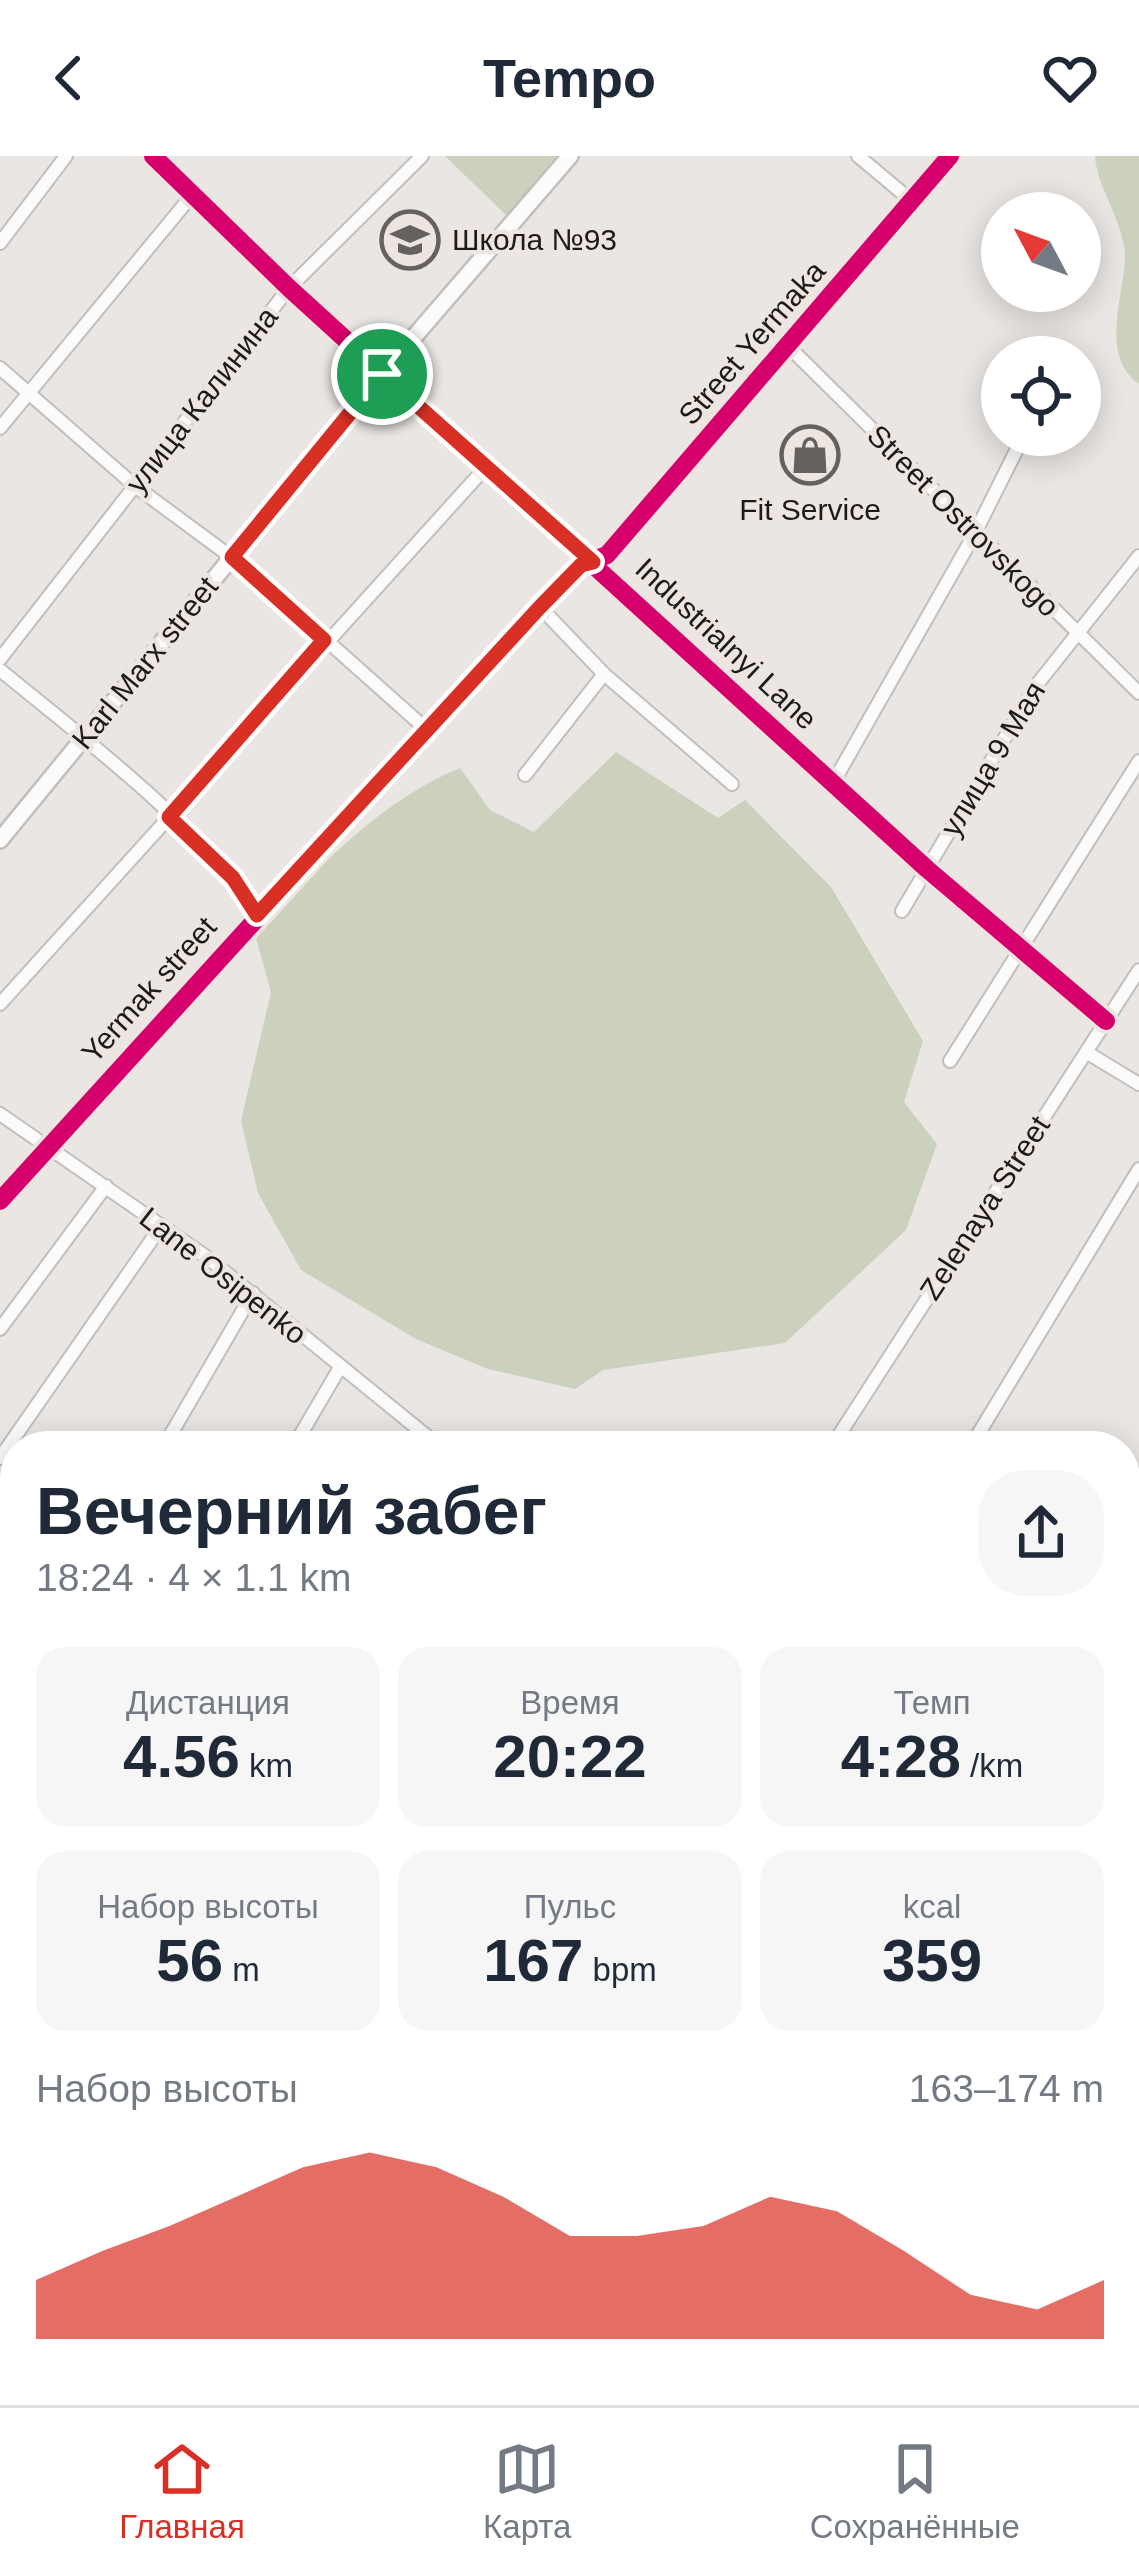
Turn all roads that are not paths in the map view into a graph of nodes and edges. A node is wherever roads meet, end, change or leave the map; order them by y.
1 (66, 156) edge
2 (153, 156) edge
3 (422, 156) edge
4 (570, 156) edge
5 (858, 156) edge
6 (950, 156) edge
7 (193, 194) junction
8 (913, 202) junction
9 (0, 243) edge
10 (289, 288) junction
11 (789, 347) junction
12 (0, 368) edge
13 (382, 374) junction
14 (29, 393) junction
15 (0, 428) edge
16 (1014, 456) edge
17 (486, 467) junction
18 (135, 486) junction
19 (974, 535) junction
20 (1139, 556) edge
21 (232, 557) junction
22 (593, 562) junction
23 (540, 607) junction
24 (1075, 632) junction
25 (324, 640) junction
26 (0, 659) edge
27 (0, 670) edge
28 (604, 674) junction
29 (1139, 693) edge
30 (427, 729) junction
31 (83, 739) junction
32 (1139, 761) edge
33 (525, 775) dead end
34 (832, 783) junction
35 (732, 784) dead end
36 (169, 817) junction
37 (0, 840) edge
38 (927, 869) junction
39 (902, 911) dead end
40 (257, 915) junction
41 (1019, 950) junction
42 (1139, 970) edge
43 (0, 1004) edge
44 (1106, 1021) junction
45 (1086, 1052) junction
46 (950, 1061) dead end
47 (1139, 1084) edge
48 (0, 1114) edge
49 (46, 1149) junction
50 (1139, 1168) edge
51 (106, 1186) junction
52 (0, 1201) edge
53 (162, 1225) junction
54 (254, 1293) junction
55 (0, 1328) edge
56 (339, 1369) junction
57 (19, 1431) edge
58 (173, 1431) edge
59 (303, 1431) edge
60 (416, 1431) edge
61 (842, 1431) edge
62 (980, 1431) edge

1 - 9 street
2 - 7 street, Industrialnyi Lane
3 - 10 street, улица Калинина
4 - 13 main road, Karl Marx street
5 - 8 street
6 - 8 street, Street Yermaka
7 - 10 street, Industrialnyi Lane
7 - 14 street
8 - 11 street, Street Yermaka
10 - 13 street, Industrialnyi Lane
10 - 18 street, улица Калинина
11 - 19 street, Street Ostrovskogo
11 - 22 street, Street Yermaka
12 - 14 street
13 - 17 street, Industrialnyi Lane
13 - 21 main road, Karl Marx street
14 - 15 street
14 - 18 street
16 - 19 street
17 - 22 street, Industrialnyi Lane
17 - 25 street
18 - 21 street
18 - 26 street, улица Калинина
19 - 24 street, Street Ostrovskogo
19 - 34 street
20 - 24 street, улица 9 Мая
21 - 25 street
21 - 31 main road, Karl Marx street
22 - 23 street, Yermak street
22 - 34 street, Industrialnyi Lane
23 - 28 street
23 - 30 street, Yermak street
24 - 29 street, Street Ostrovskogo
24 - 38 street, улица 9 Мая
25 - 30 street
25 - 36 street
27 - 31 street
28 - 33 street
28 - 35 street
30 - 40 street, Yermak street
31 - 36 street
31 - 37 main road, Karl Marx street
32 - 41 street
34 - 38 street, Industrialnyi Lane
36 - 40 street
36 - 43 street
38 - 39 street, улица 9 Мая
38 - 41 street, Industrialnyi Lane
40 - 49 street, Yermak street
41 - 44 street, Industrialnyi Lane
41 - 46 street
42 - 44 street, Zelenaya Street
44 - 45 street, Zelenaya Street
45 - 47 street
45 - 61 street, Zelenaya Street
48 - 49 street, Lane Osipenko
49 - 51 street, Lane Osipenko
49 - 52 street, Yermak street
50 - 62 street
51 - 53 street, Lane Osipenko
51 - 55 street
53 - 54 street, Lane Osipenko
53 - 57 street
54 - 56 street, Lane Osipenko
54 - 58 street
56 - 59 street
56 - 60 street, Lane Osipenko

